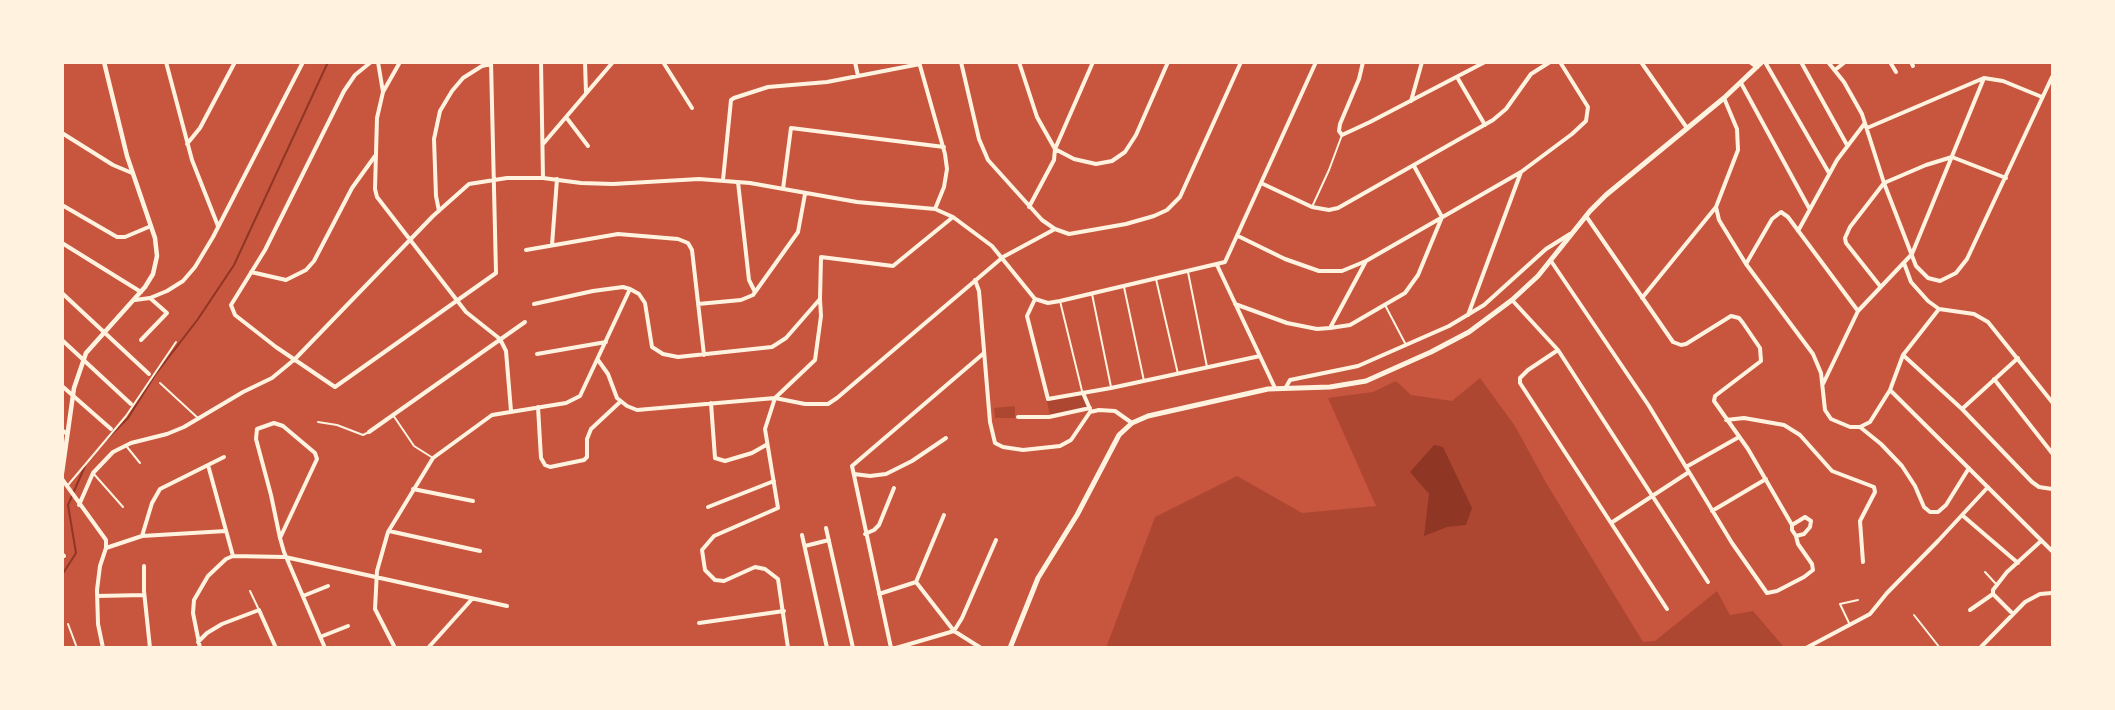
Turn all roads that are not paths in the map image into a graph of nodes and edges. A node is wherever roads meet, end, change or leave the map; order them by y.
1 (104, 62) edge
2 (166, 62) edge
3 (234, 62) edge
4 (303, 62) edge
5 (371, 62) edge
6 (378, 62) edge
7 (400, 62) edge
8 (541, 62) edge
9 (585, 62) edge
10 (613, 62) edge
11 (663, 62) edge
12 (855, 62) edge
13 (961, 62) edge
14 (1019, 62) edge
15 (1093, 62) edge
16 (1168, 62) edge
17 (1241, 62) edge
18 (1316, 62) edge
19 (1364, 62) edge
20 (1422, 62) edge
21 (1485, 62) edge
22 (1550, 62) edge
23 (1560, 62) edge
24 (1641, 62) edge
25 (1750, 62) edge
26 (1801, 62) edge
27 (1828, 62) edge
28 (1845, 62) edge
29 (1890, 62) edge
30 (491, 63) edge
31 (919, 63) edge
32 (1761, 64) edge
33 (1835, 70) junction
34 (1896, 72) dead end
35 (858, 76) junction
36 (1458, 76) junction
37 (2052, 77) edge
38 (1984, 78) junction
39 (1740, 83) junction
40 (383, 92) junction
41 (586, 93) junction
42 (2042, 97) junction
43 (1724, 98) junction
44 (1411, 101) junction
45 (692, 108) dead end
46 (566, 117) junction
47 (1865, 122) junction
48 (1485, 125) junction
49 (1687, 128) junction
50 (1867, 128) junction
51 (62, 133) edge
52 (1342, 134) junction
53 (187, 144) junction
54 (1847, 144) junction
55 (543, 145) junction
56 (588, 146) dead end
57 (944, 147) junction
58 (1055, 149) junction
59 (375, 156) junction
60 (1952, 157) junction
61 (1414, 166) junction
62 (1522, 172) junction
63 (132, 173) junction
64 (1829, 173) junction
65 (493, 178) junction
66 (543, 178) junction
67 (2006, 178) junction
68 (557, 179) junction
69 (723, 180) junction
70 (738, 182) junction
71 (1261, 183) junction
72 (1884, 183) junction
73 (783, 189) junction
74 (805, 194) junction
75 (62, 205) edge
76 (1028, 206) junction
77 (1312, 207) junction
78 (1716, 207) junction
79 (1810, 208) junction
80 (935, 209) junction
81 (439, 211) junction
82 (1586, 216) junction
83 (953, 217) junction
84 (1442, 217) junction
85 (151, 226) junction
86 (218, 226) junction
87 (1055, 229) junction
88 (1798, 231) junction
89 (1573, 232) junction
90 (1238, 236) junction
91 (410, 241) junction
92 (62, 243) edge
93 (552, 245) junction
94 (526, 250) dead end
95 (1912, 254) junction
96 (1003, 257) junction
97 (1366, 261) junction
98 (1551, 261) junction
99 (1904, 263) junction
100 (1746, 264) junction
101 (1217, 265) junction
102 (1187, 271) junction
103 (251, 272) junction
104 (1156, 279) junction
105 (975, 280) junction
106 (1880, 286) junction
107 (1124, 287) junction
108 (630, 289) junction
109 (141, 292) junction
110 (755, 292) junction
111 (62, 293) edge
112 (1092, 294) junction
113 (150, 298) junction
114 (1642, 298) junction
115 (820, 299) junction
116 (1035, 299) junction
117 (135, 300) junction
118 (1512, 300) junction
119 (458, 301) junction
120 (1060, 301) junction
121 (534, 304) dead end
122 (698, 304) junction
123 (1235, 304) junction
124 (1385, 305) junction
125 (1939, 309) junction
126 (1858, 311) junction
127 (1468, 315) junction
128 (525, 322) dead end
129 (1330, 328) junction
130 (103, 332) junction
131 (500, 339) junction
132 (62, 340) edge
133 (141, 340) dead end
134 (176, 342) dead end
135 (606, 342) junction
136 (1406, 346) junction
137 (1558, 350) junction
138 (984, 353) junction
139 (537, 354) dead end
140 (704, 355) junction
141 (1903, 355) junction
142 (1260, 356) junction
143 (2018, 358) junction
144 (83, 360) junction
145 (295, 360) junction
146 (598, 360) junction
147 (1207, 367) junction
148 (149, 374) dead end
149 (1178, 374) junction
150 (1994, 379) junction
151 (1144, 381) junction
152 (160, 383) dead end
153 (1823, 384) junction
154 (62, 386) edge
155 (1286, 387) junction
156 (1111, 388) junction
157 (1275, 388) junction
158 (1890, 390) junction
159 (1083, 393) junction
160 (73, 395) junction
161 (775, 398) junction
162 (620, 402) junction
163 (2052, 402) edge
164 (711, 403) junction
165 (131, 404) dead end
166 (538, 406) junction
167 (1090, 410) junction
168 (1962, 410) junction
169 (511, 411) junction
170 (393, 414) junction
171 (1018, 417) dead end
172 (199, 419) junction
173 (1726, 420) junction
174 (318, 422) dead end
175 (1132, 423) junction
176 (1860, 428) junction
177 (111, 429) dead end
178 (62, 430) edge
179 (369, 432) joint
180 (67, 434) junction
181 (1739, 437) junction
182 (946, 438) dead end
183 (126, 445) junction
184 (766, 445) junction
185 (2052, 453) edge
186 (224, 457) dead end
187 (433, 458) junction
188 (140, 463) dead end
189 (208, 465) junction
190 (1969, 468) junction
191 (1687, 470) junction
192 (62, 473) edge
193 (93, 473) junction
194 (854, 474) junction
195 (62, 479) edge
196 (1766, 479) junction
197 (774, 481) junction
198 (69, 486) junction
199 (1988, 487) junction
200 (894, 488) dead end
201 (413, 489) junction
202 (2052, 489) edge
203 (1652, 495) junction
204 (473, 501) dead end
205 (79, 505) junction
206 (123, 507) dead end
207 (708, 507) dead end
208 (1712, 511) junction
209 (944, 515) dead end
210 (1962, 515) junction
211 (1611, 523) junction
212 (1792, 524) junction
213 (826, 528) dead end
214 (388, 531) junction
215 (226, 532) junction
216 (866, 534) junction
217 (802, 535) dead end
218 (142, 536) junction
219 (1796, 536) junction
220 (280, 538) junction
221 (829, 540) junction
222 (996, 540) dead end
223 (2042, 541) junction
224 (805, 546) junction
225 (106, 548) junction
226 (480, 551) dead end
227 (2052, 551) edge
228 (233, 556) junction
229 (288, 558) junction
230 (1863, 562) dead end
231 (2018, 563) junction
232 (144, 566) dead end
233 (1985, 572) dead end
234 (376, 578) junction
235 (916, 582) junction
236 (1708, 582) dead end
237 (1997, 585) junction
238 (328, 586) dead end
239 (250, 591) dead end
240 (2052, 593) edge
241 (878, 594) junction
242 (1993, 594) junction
243 (144, 595) junction
244 (97, 596) junction
245 (303, 596) junction
246 (472, 599) junction
247 (1858, 600) dead end
248 (507, 606) dead end
249 (1667, 609) dead end
250 (259, 610) junction
251 (1970, 610) dead end
252 (784, 611) junction
253 (2013, 614) junction
254 (1914, 615) dead end
255 (699, 623) dead end
256 (68, 624) dead end
257 (1850, 625) junction
258 (348, 626) dead end
259 (954, 631) junction
260 (320, 637) junction
261 (198, 642) junction
262 (77, 648) edge
263 (103, 648) edge
264 (150, 648) edge
265 (200, 648) edge
266 (276, 648) edge
267 (324, 648) edge
268 (395, 648) edge
269 (428, 648) edge
270 (788, 648) edge
271 (827, 648) edge
272 (853, 648) edge
273 (891, 648) edge
274 (896, 648) edge
275 (981, 648) edge
276 (1010, 648) edge
277 (1806, 648) edge
278 (1940, 648) edge
279 (1980, 648) edge

1 - 63 street
2 - 53 street
3 - 53 street
4 - 86 street
5 - 103 street
6 - 40 street
7 - 40 street
8 - 55 street
9 - 41 street
10 - 41 street
11 - 45 street
12 - 35 street
13 - 76 street
14 - 58 street
15 - 58 street
16 - 58 street
17 - 87 street
18 - 71 street
19 - 52 street
20 - 44 street
21 - 36 street
22 - 48 street
23 - 62 street
24 - 49 street
25 - 32 street
26 - 54 street
27 - 33 street
28 - 33 street
29 - 34 street
30 - 65 street
30 - 81 street
31 - 35 street
31 - 57 street
32 - 39 main road
32 - 64 street
33 - 47 street
35 - 69 street
36 - 44 street
36 - 48 street
37 - 42 street
38 - 42 street
38 - 50 street
38 - 60 street
39 - 43 main road
39 - 79 street
40 - 59 street
41 - 46 street
42 - 67 street
43 - 49 main road
43 - 78 street
44 - 52 street
46 - 55 street
46 - 56 street
47 - 50 street
47 - 54 street
48 - 61 street
49 - 82 main road
50 - 72 street
51 - 63 street
52 - 77 lane
53 - 86 street
54 - 64 street
55 - 66 street
57 - 73 street
57 - 80 street
58 - 76 street
59 - 91 street
59 - 103 street
60 - 67 street
60 - 72 street
60 - 95 street
61 - 77 street
61 - 84 street
62 - 84 street
62 - 127 street
63 - 85 street
64 - 79 street
65 - 66 street
65 - 81 street
65 - 119 street
66 - 68 street
67 - 95 street
68 - 69 street
68 - 93 street
69 - 70 street
70 - 73 street
70 - 110 street
71 - 77 street
71 - 90 street
72 - 95 street
72 - 106 street
73 - 74 street
74 - 80 street
74 - 110 street
75 - 85 street
76 - 87 street
78 - 100 street
78 - 114 street
79 - 88 street
80 - 83 street
81 - 91 street
82 - 89 main road
82 - 114 street
83 - 96 street
83 - 115 street
84 - 97 street
84 - 124 street
85 - 109 street
86 - 113 street
87 - 96 street
88 - 100 street
88 - 126 street
89 - 98 main road
89 - 127 street
90 - 97 street
90 - 101 street
91 - 119 street
91 - 145 street
92 - 109 street
93 - 94 street
93 - 122 street
95 - 99 street
96 - 105 street
96 - 116 street
97 - 129 street
98 - 118 main road
98 - 191 street
99 - 106 street
99 - 125 street
100 - 153 street
101 - 102 street
101 - 123 street
102 - 104 street
102 - 147 lane
103 - 145 street
104 - 107 street
104 - 149 lane
105 - 138 street
105 - 161 street
106 - 126 street
107 - 112 street
107 - 151 lane
108 - 121 street
108 - 135 street
108 - 140 street
109 - 117 street
110 - 122 street
111 - 130 street
112 - 120 street
112 - 156 lane
113 - 117 street
113 - 133 street
114 - 173 street
115 - 140 street
115 - 161 street
116 - 120 street
116 - 159 street
117 - 130 street
118 - 137 street
118 - 155 main road
119 - 131 street
119 - 145 street
120 - 159 lane
122 - 140 street
123 - 129 street
123 - 142 street
124 - 129 street
124 - 136 lane
125 - 141 street
125 - 143 street
126 - 153 street
127 - 136 street
128 - 131 street
130 - 144 street
130 - 148 street
131 - 169 street
131 - 170 street
132 - 144 street
134 - 198 lane
135 - 139 street
135 - 146 street
136 - 155 street
137 - 203 street
137 - 211 street
138 - 167 street
138 - 194 street
141 - 158 street
141 - 168 street
142 - 147 street
142 - 157 street
143 - 150 street
143 - 163 street
144 - 160 street
144 - 165 street
145 - 172 street
146 - 162 street
146 - 166 street
147 - 149 street
149 - 151 street
150 - 168 street
150 - 185 street
151 - 156 street
152 - 172 lane
153 - 176 street
154 - 160 street
155 - 157 main road
156 - 159 street
157 - 175 main road
158 - 176 street
158 - 190 street
159 - 167 street
160 - 177 street
160 - 180 street
161 - 164 street
161 - 184 street
162 - 164 street
162 - 166 street
164 - 184 street
166 - 169 street
167 - 171 street
167 - 175 street
168 - 202 street
169 - 187 street
170 - 179 street
170 - 187 lane
172 - 183 street
173 - 181 street
173 - 230 street
174 - 179 lane
175 - 276 main road
176 - 190 street
178 - 180 street
180 - 192 street
181 - 191 street
181 - 196 street
182 - 194 street
183 - 188 lane
183 - 193 street
184 - 197 street
186 - 189 street
187 - 201 street
189 - 215 street
189 - 218 street
190 - 199 street
191 - 203 street
191 - 208 street
193 - 205 street
193 - 206 lane
194 - 216 street
195 - 198 street
196 - 208 street
196 - 212 street
197 - 207 street
197 - 252 street
198 - 205 street
199 - 210 street
199 - 223 street
200 - 216 street
201 - 204 street
201 - 214 street
203 - 211 street
203 - 236 street
205 - 225 street
208 - 219 street
209 - 235 street
210 - 231 street
210 - 257 street
211 - 249 street
212 - 219 street
212 - 219 street
213 - 221 street
214 - 226 street
214 - 234 street
215 - 218 street
215 - 228 street
216 - 241 street
217 - 224 street
218 - 225 street
220 - 220 street
220 - 229 street
221 - 224 street
221 - 272 street
222 - 259 street
223 - 227 street
223 - 231 street
224 - 271 street
225 - 244 street
228 - 229 street
228 - 261 street
229 - 234 street
229 - 245 street
231 - 237 street
232 - 243 street
233 - 237 lane
234 - 246 street
234 - 268 street
235 - 241 street
235 - 259 street
237 - 242 street
238 - 245 street
239 - 250 lane
240 - 253 street
241 - 273 street
242 - 251 street
242 - 253 street
243 - 244 street
243 - 264 street
244 - 263 street
245 - 260 street
246 - 248 street
246 - 269 street
247 - 257 lane
250 - 261 street
250 - 266 street
252 - 255 street
252 - 270 street
253 - 279 street
254 - 278 lane
256 - 262 lane
257 - 277 street
258 - 260 street
259 - 274 street
259 - 275 street
260 - 267 street
261 - 265 street

